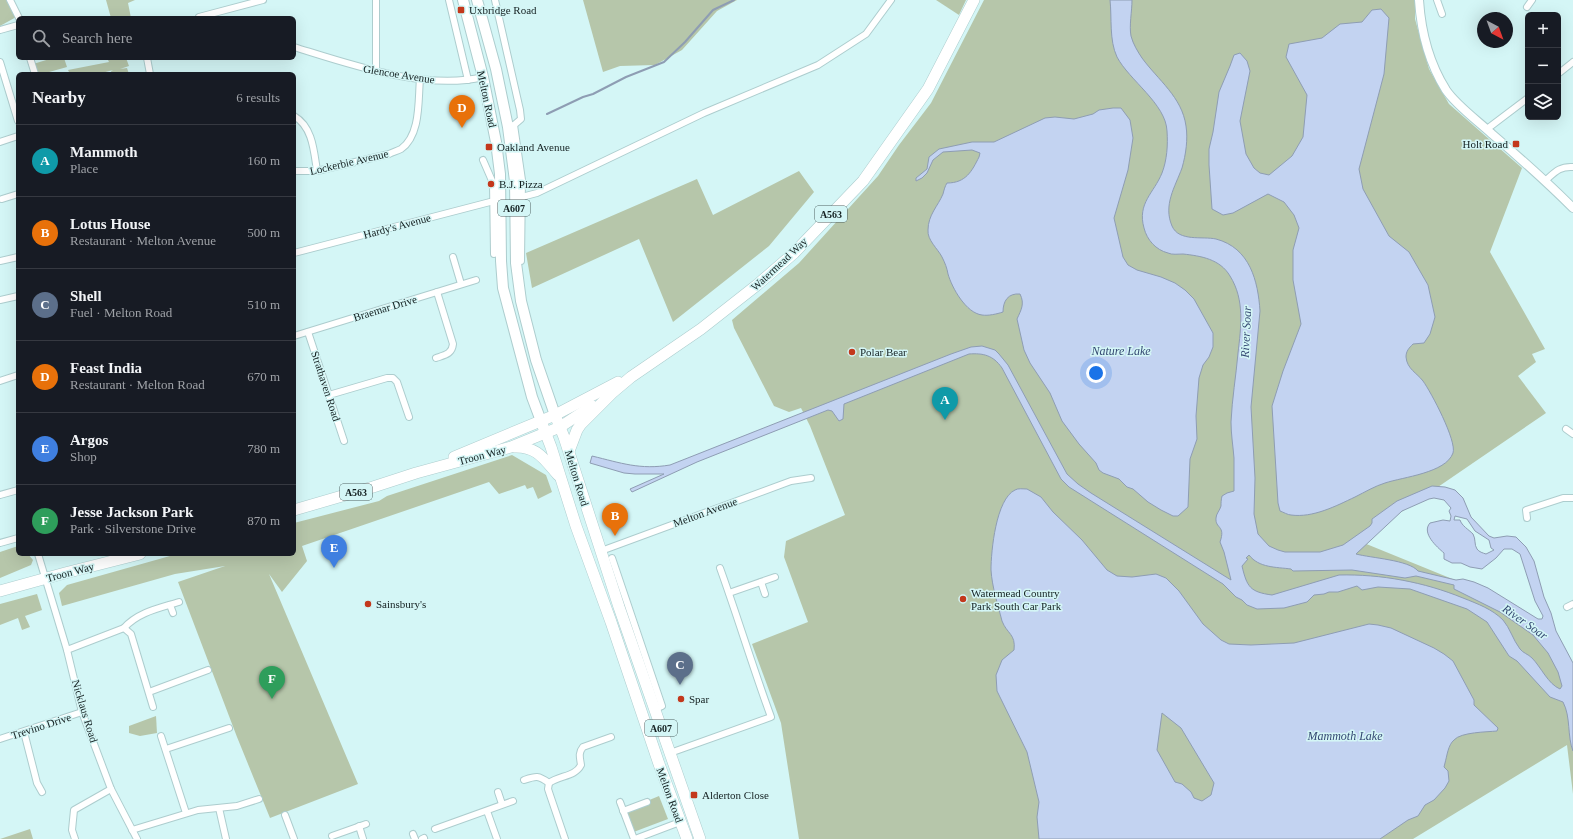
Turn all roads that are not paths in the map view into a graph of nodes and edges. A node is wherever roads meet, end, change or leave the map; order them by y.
1 (10, 0) edge
2 (263, 0) edge
3 (376, 0) edge
4 (449, 0) edge
5 (463, 0) edge
6 (469, 0) edge
7 (477, 0) edge
8 (494, 0) edge
9 (891, 0) edge
10 (974, 0) edge
11 (1419, 0) edge
12 (1437, 0) edge
13 (1532, 0) edge
14 (1527, 7) dead end
15 (1442, 14) dead end
16 (18, 16) edge
17 (206, 16) edge
18 (16, 26) edge
19 (0, 30) edge
20 (471, 31) junction
21 (296, 49) edge
22 (31, 60) edge
23 (147, 60) edge
24 (0, 62) edge
25 (1573, 62) edge
26 (34, 72) edge
27 (150, 72) edge
28 (376, 72) junction
29 (1561, 72) edge
30 (482, 77) junction
31 (420, 79) junction
32 (468, 80) junction
33 (1525, 100) edge
34 (16, 114) edge
35 (296, 117) edge
36 (511, 126) junction
37 (1488, 129) junction
38 (16, 137) edge
39 (0, 142) edge
40 (483, 160) dead end
41 (1573, 167) edge
42 (296, 171) edge
43 (317, 171) junction
44 (1546, 180) junction
45 (16, 195) edge
46 (518, 198) junction
47 (2, 199) dead end
48 (497, 201) junction
49 (1573, 208) edge
50 (296, 252) edge
51 (494, 254) dead end
52 (16, 257) edge
53 (453, 257) dead end
54 (0, 261) edge
55 (518, 262) junction
56 (502, 265) junction
57 (476, 280) dead end
58 (462, 284) junction
59 (437, 292) junction
60 (16, 296) edge
61 (0, 300) edge
62 (308, 332) junction
63 (296, 335) edge
64 (436, 358) dead end
65 (16, 376) edge
66 (631, 377) junction
67 (0, 381) edge
68 (612, 393) junction
69 (329, 395) junction
70 (555, 415) junction
71 (409, 417) dead end
72 (540, 421) junction
73 (560, 427) junction
74 (1566, 429) dead end
75 (546, 434) junction
76 (1573, 434) edge
77 (344, 441) dead end
78 (511, 447) junction
79 (569, 452) junction
80 (416, 473) junction
81 (561, 478) junction
82 (811, 478) dead end
83 (16, 491) edge
84 (0, 495) edge
85 (1573, 498) edge
86 (1523, 504) dead end
87 (296, 509) edge
88 (1526, 510) junction
89 (1527, 518) dead end
90 (16, 539) edge
91 (0, 543) edge
92 (601, 550) junction
93 (39, 556) edge
94 (132, 556) edge
95 (612, 558) dead end
96 (720, 568) dead end
97 (775, 577) dead end
98 (45, 579) junction
99 (614, 580) junction
100 (761, 582) junction
101 (0, 591) edge
102 (729, 593) junction
103 (765, 594) dead end
104 (179, 602) dead end
105 (1573, 604) edge
106 (170, 605) junction
107 (1567, 607) dead end
108 (173, 613) dead end
109 (614, 617) junction
110 (124, 628) junction
111 (67, 650) junction
112 (638, 660) junction
113 (208, 670) dead end
114 (646, 671) junction
115 (149, 692) junction
116 (637, 702) junction
117 (153, 707) dead end
118 (82, 712) junction
119 (229, 728) dead end
120 (24, 732) junction
121 (161, 736) dead end
122 (611, 737) dead end
123 (0, 739) edge
124 (166, 749) junction
125 (670, 753) junction
126 (524, 780) dead end
127 (550, 783) junction
128 (111, 789) junction
129 (42, 792) dead end
130 (498, 792) dead end
131 (259, 799) dead end
132 (513, 801) dead end
133 (620, 802) dead end
134 (647, 802) dead end
135 (502, 804) junction
136 (219, 808) junction
137 (487, 810) junction
138 (623, 811) junction
139 (186, 813) junction
140 (285, 815) dead end
141 (694, 819) junction
142 (680, 822) junction
143 (288, 823) junction
144 (366, 824) dead end
145 (281, 825) dead end
146 (358, 826) junction
147 (435, 829) dead end
148 (132, 830) junction
149 (332, 836) dead end
150 (75, 839) edge
151 (137, 839) edge
152 (226, 839) edge
153 (294, 839) edge
154 (363, 839) edge
155 (497, 839) edge
156 (565, 839) edge
157 (634, 839) edge
158 (687, 839) edge
159 (694, 839) edge
160 (700, 839) edge

1 - 16 street
2 - 17 street
3 - 28 street
4 - 32 street
5 - 20 main road, Melton Road / A607
6 - 20 main road
7 - 36 main road, Melton Road / A607
8 - 36 street, Melton Road
9 - 46 street
10 - 66 highway, Watermead Way / A563
11 - 37 street
12 - 15 street
13 - 14 street
18 - 19 street
20 - 30 main road, Melton Road / A607
21 - 28 street, Glencoe Avenue
22 - 26 street
23 - 27 street
24 - 34 street
25 - 29 street
28 - 31 street, Glencoe Avenue
30 - 32 street, Glencoe Avenue
30 - 48 main road, Melton Road / A607
31 - 32 street, Glencoe Avenue
31 - 43 street, Lockerbie Avenue
33 - 37 street
35 - 43 street
36 - 46 main road, Melton Road / A607
37 - 44 street
38 - 39 street
40 - 48 street
41 - 44 street
42 - 43 street, Lockerbie Avenue
44 - 49 street
45 - 47 street
46 - 55 main road, Melton Road / A607
48 - 50 street, Hardy's Avenue
48 - 51 street
48 - 56 main road, Melton Road / A607
52 - 54 street
53 - 58 street
55 - 56 main road
55 - 70 main road, Melton Road / A607
56 - 72 main road, Melton Road / A607
57 - 58 street, Braemar Drive
58 - 59 street, Braemar Drive
59 - 62 street, Braemar Drive
59 - 64 street
60 - 61 street
62 - 63 street, Braemar Drive
62 - 69 street, Strathaven Road
65 - 67 street
66 - 68 highway, Watermead Way / A563
66 - 70 highway, Watermead Way / A563
68 - 73 highway, Watermead Way / A563
68 - 79 highway, Watermead Way / A563
69 - 71 street
69 - 77 street, Strathaven Road
70 - 72 highway, Watermead Way / A563
70 - 73 highway, Melton Road / A607
72 - 75 highway, Melton Road / A607
72 - 80 highway, Troon Way
73 - 75 highway, Watermead Way / A563
73 - 79 highway, Melton Road / A607
74 - 76 street
75 - 78 highway, Troon Way
75 - 81 highway, Melton Road / A607
78 - 80 highway, Troon Way
78 - 81 highway, Melton Road / A607
79 - 92 highway, Melton Road / A607
80 - 87 highway, Troon Way / A563
81 - 109 highway, Melton Road / A607
82 - 92 street, Melton Avenue
83 - 84 street
85 - 88 street
86 - 88 street
88 - 89 street
90 - 91 street
92 - 99 highway, Melton Road / A607
93 - 98 street, Nicklaus Road
94 - 98 highway, Troon Way
95 - 99 street
96 - 102 street
97 - 100 street
98 - 101 highway, Troon Way
98 - 111 street, Nicklaus Road
99 - 109 highway, Melton Road
99 - 114 street
100 - 102 street
100 - 103 street
102 - 125 street
104 - 106 street
105 - 107 street
106 - 108 street
106 - 110 street
109 - 112 highway, Melton Road / A607
109 - 116 highway, Melton Road / A607
110 - 111 street
110 - 115 street
111 - 118 street, Nicklaus Road
112 - 114 highway, Melton Road / A607
112 - 116 highway
113 - 115 street
114 - 125 highway, Melton Road / A607
115 - 117 street
116 - 142 highway, Melton Road / A607
118 - 120 street, Trevino Drive
118 - 128 street, Nicklaus Road
119 - 124 street
120 - 123 street, Trevino Drive
120 - 129 street
121 - 124 street
122 - 127 street
124 - 139 street
125 - 141 highway, Melton Road / A607
126 - 127 street
127 - 156 street
128 - 148 street, Nicklaus Road
128 - 150 street
130 - 135 street
131 - 136 street
132 - 135 street
133 - 138 street
134 - 138 street
135 - 137 street
136 - 139 street
136 - 152 street
137 - 147 street
137 - 155 street
138 - 157 street
139 - 148 street
140 - 143 street
141 - 159 highway, Melton Road
141 - 160 highway, Melton Road / A607
142 - 157 street
142 - 158 highway, Melton Road / A607
143 - 145 street
143 - 153 street
144 - 146 street
146 - 149 street
146 - 154 street
148 - 151 street, Nicklaus Road

